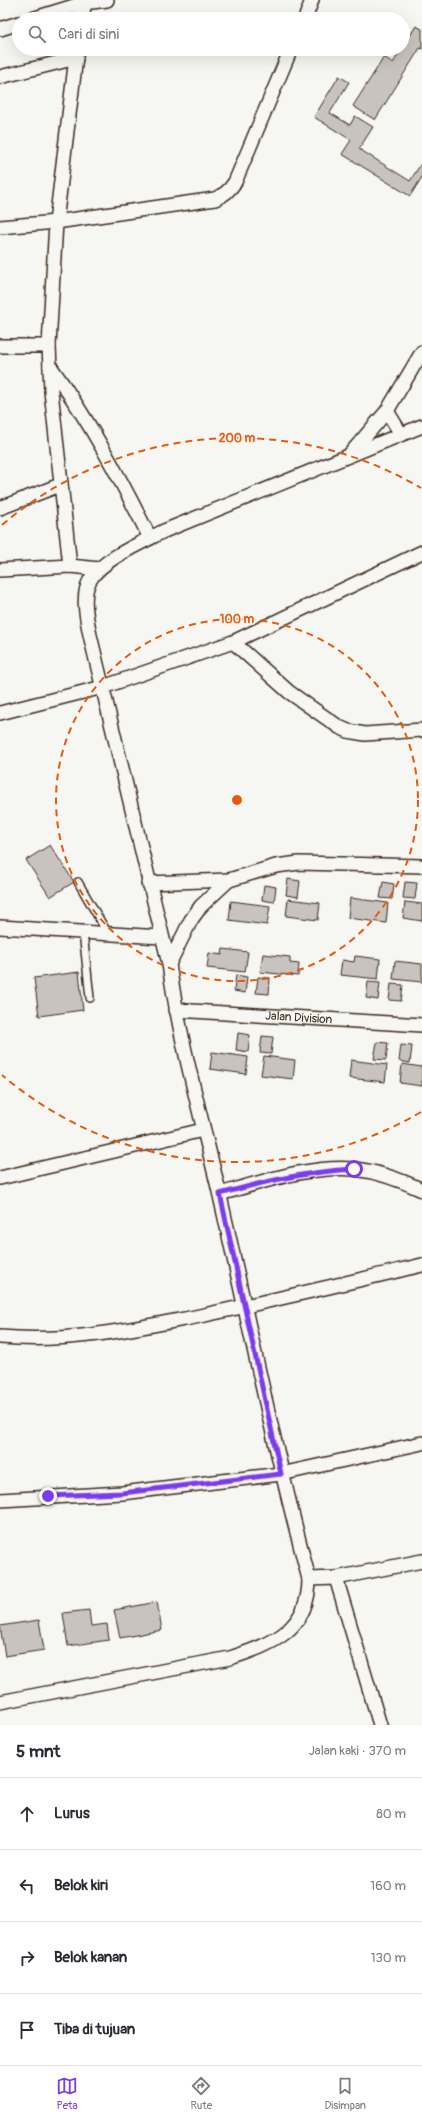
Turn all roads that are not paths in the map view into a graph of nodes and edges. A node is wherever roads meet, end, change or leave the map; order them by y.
1 (107, 0) edge
2 (312, 0) edge
3 (84, 2) edge
4 (53, 12) edge
5 (83, 12) edge
6 (308, 12) edge
7 (12, 25) edge
8 (0, 29) edge
9 (67, 56) edge
10 (77, 56) edge
11 (288, 56) edge
12 (0, 77) edge
13 (56, 222) junction
14 (0, 227) edge
15 (0, 346) edge
16 (49, 346) junction
17 (422, 352) edge
18 (50, 366) junction
19 (387, 411) junction
20 (422, 426) edge
21 (402, 434) junction
22 (349, 455) junction
23 (60, 485) junction
24 (0, 508) edge
25 (150, 538) junction
26 (422, 552) edge
27 (70, 566) junction
28 (99, 569) junction
29 (0, 570) edge
30 (233, 642) junction
31 (103, 687) junction
32 (0, 713) edge
33 (422, 730) edge
34 (422, 866) edge
35 (229, 880) junction
36 (78, 882) dead end
37 (148, 883) junction
38 (0, 927) edge
39 (83, 932) junction
40 (108, 934) junction
41 (162, 937) junction
42 (169, 964) junction
43 (90, 998) dead end
44 (176, 1010) junction
45 (422, 1025) edge
46 (203, 1130) junction
47 (0, 1178) edge
48 (422, 1190) edge
49 (220, 1194) junction
50 (422, 1265) edge
51 (244, 1306) junction
52 (0, 1337) edge
53 (422, 1443) edge
54 (281, 1474) junction
55 (0, 1500) edge
56 (422, 1560) edge
57 (336, 1578) junction
58 (309, 1579) junction
59 (0, 1702) edge
60 (380, 1725) edge

1 - 3 street
2 - 6 street
3 - 4 street
3 - 5 street
7 - 8 street
9 - 12 street
10 - 13 street
11 - 13 street
13 - 14 street
13 - 16 street
15 - 16 street
16 - 18 street
17 - 19 street
18 - 23 street
18 - 25 street
19 - 21 street
19 - 22 street
20 - 21 street
21 - 22 street
22 - 25 street
23 - 24 street
23 - 27 street
25 - 28 street
26 - 30 street
27 - 28 street
27 - 29 street
28 - 31 street
30 - 31 street
30 - 33 street
31 - 32 street
31 - 37 street
34 - 35 street
35 - 37 street
35 - 42 street
36 - 40 lane
37 - 41 street
38 - 39 street
39 - 40 street
39 - 43 lane
40 - 41 street
41 - 42 street
42 - 44 street
44 - 45 street, Jalan Division
44 - 46 street
46 - 47 street
46 - 49 street
48 - 49 street
49 - 51 street
50 - 51 street
51 - 52 street
51 - 54 street
53 - 54 street
54 - 55 street
54 - 58 street
56 - 57 street
57 - 58 street
57 - 60 street
58 - 59 street

